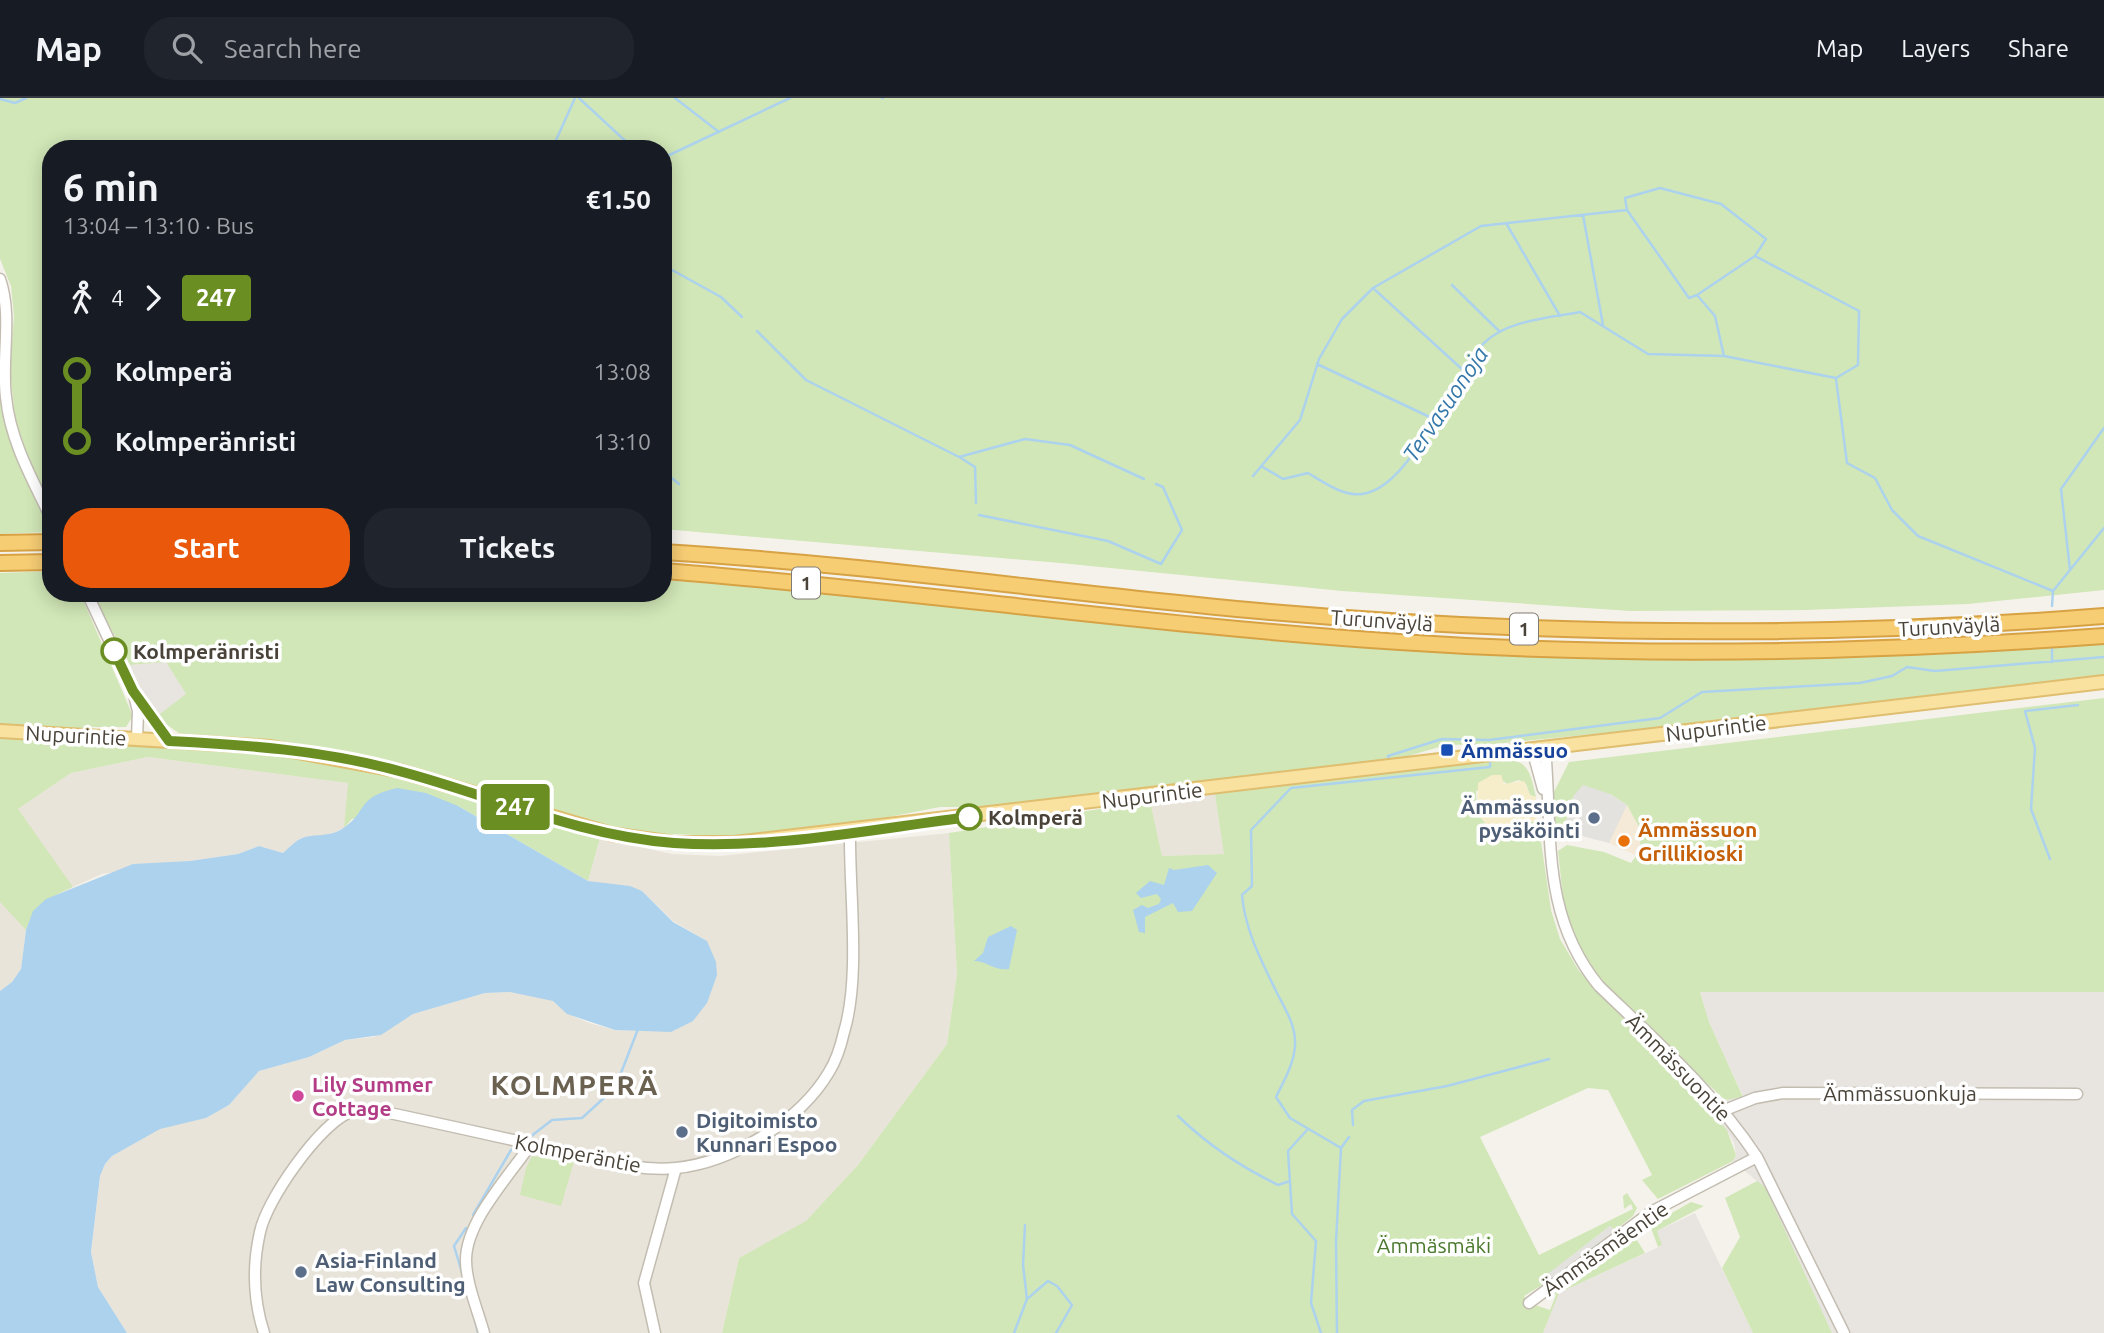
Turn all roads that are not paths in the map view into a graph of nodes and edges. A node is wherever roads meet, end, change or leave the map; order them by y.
1 (0, 279) edge
2 (42, 499) edge
3 (42, 542) edge
4 (0, 543) edge
5 (672, 553) edge
6 (42, 562) edge
7 (0, 564) edge
8 (672, 572) edge
9 (90, 602) edge
10 (2104, 616) edge
11 (2104, 636) edge
12 (2104, 682) edge
13 (133, 691) junction
14 (0, 732) edge
15 (137, 739) junction
16 (169, 741) junction
17 (1538, 748) junction
18 (849, 831) junction
19 (2077, 1094) dead end
20 (1725, 1110) junction
21 (531, 1144) junction
22 (1757, 1157) junction
23 (676, 1168) junction
24 (1529, 1303) dead end
25 (264, 1333) edge
26 (484, 1333) edge
27 (655, 1333) edge
28 (1844, 1333) edge

1 - 2 street
3 - 4 highway
5 - 10 highway, Turunväylä / 1
6 - 7 highway
8 - 11 highway, Turunväylä / 1
9 - 13 street
12 - 17 main road, Nupurintie
13 - 15 street
13 - 16 street
14 - 15 main road, Nupurintie
15 - 16 main road, Nupurintie
16 - 18 main road, Nupurintie
17 - 18 main road, Nupurintie
17 - 20 street, Ämmässuontie
18 - 23 street, Kolmperäntie
19 - 20 street, Ämmässuonkuja
20 - 22 street, Ämmässuontie
21 - 23 street, Kolmperäntie
21 - 25 street, Kolmperäntie
21 - 26 street
22 - 24 street, Ämmäsmäentie
22 - 28 street, Ämmässuontie
23 - 27 street

